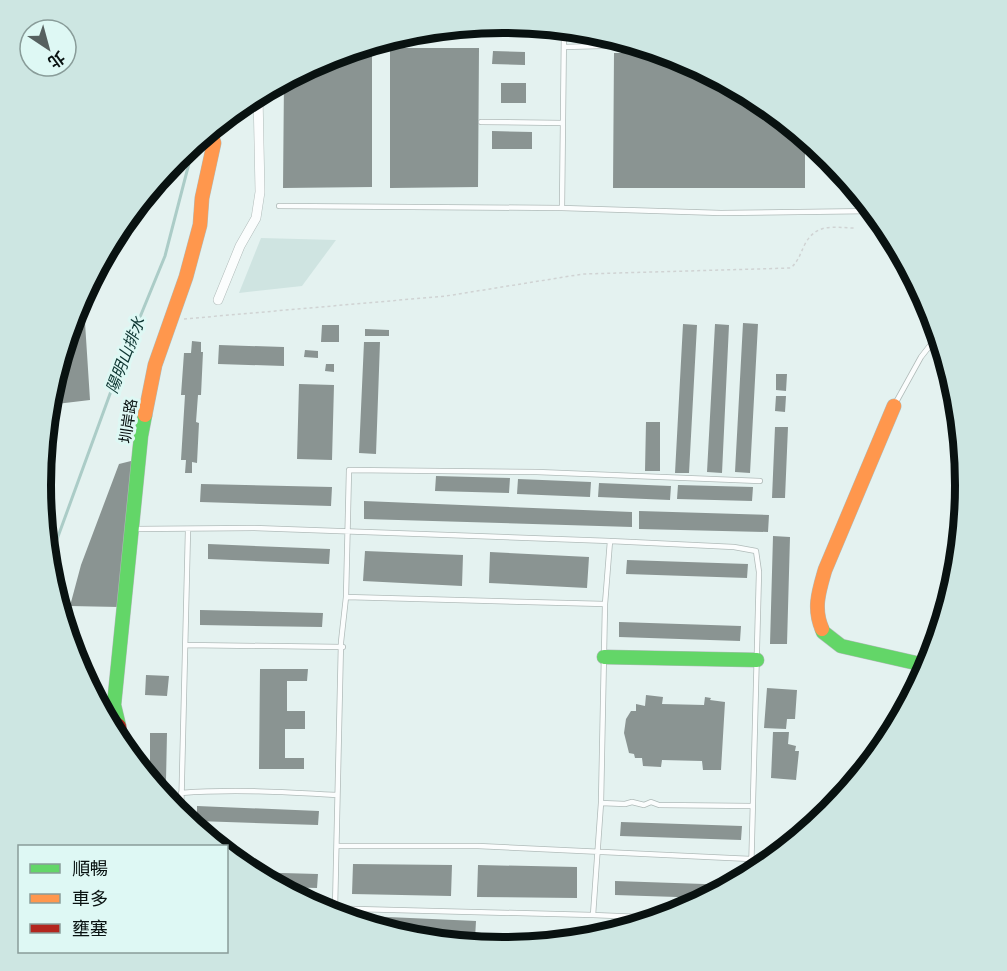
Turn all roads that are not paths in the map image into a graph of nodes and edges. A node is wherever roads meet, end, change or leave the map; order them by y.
1 (489, 34) edge
2 (538, 34) edge
3 (564, 37) edge
4 (608, 45) edge
5 (564, 46) junction
6 (258, 105) edge
7 (482, 122) dead end
8 (563, 123) junction
9 (213, 139) edge
10 (279, 206) dead end
11 (562, 208) junction
12 (863, 211) edge
13 (218, 300) dead end
14 (933, 342) edge
15 (894, 406) joint
16 (760, 481) dead end
17 (132, 530) junction
18 (188, 530) junction
19 (347, 531) junction
20 (610, 541) junction
21 (346, 597) junction
22 (606, 604) junction
23 (186, 645) junction
24 (342, 647) junction
25 (604, 657) junction
26 (757, 660) junction
27 (920, 664) edge
28 (118, 722) edge
29 (181, 793) junction
30 (337, 795) junction
31 (181, 802) edge
32 (601, 803) junction
33 (752, 806) junction
34 (337, 846) junction
35 (598, 853) junction
36 (751, 859) junction
37 (751, 864) edge
38 (335, 906) edge
39 (345, 909) edge
40 (593, 915) junction
41 (640, 917) edge

1 - 2 lane
3 - 5 lane
4 - 5 lane
5 - 8 lane
6 - 13 street
7 - 8 lane
8 - 11 lane
9 - 17 street, 圳岸路
10 - 11 lane
11 - 12 lane
14 - 15 lane
15 - 27 street
16 - 19 lane
17 - 18 lane
17 - 28 street, 圳岸路
18 - 19 lane
18 - 23 lane
19 - 20 lane
19 - 21 lane
20 - 22 lane
20 - 26 lane
21 - 22 lane
21 - 24 lane
22 - 25 lane
23 - 24 lane
23 - 29 lane
24 - 30 lane
25 - 26 street
25 - 32 lane
26 - 33 lane
29 - 30 lane
29 - 31 lane
30 - 34 lane
32 - 33 lane
32 - 35 lane
33 - 36 lane
34 - 35 lane
34 - 38 lane
35 - 36 lane
35 - 40 lane
36 - 37 lane
39 - 40 lane
40 - 41 lane

